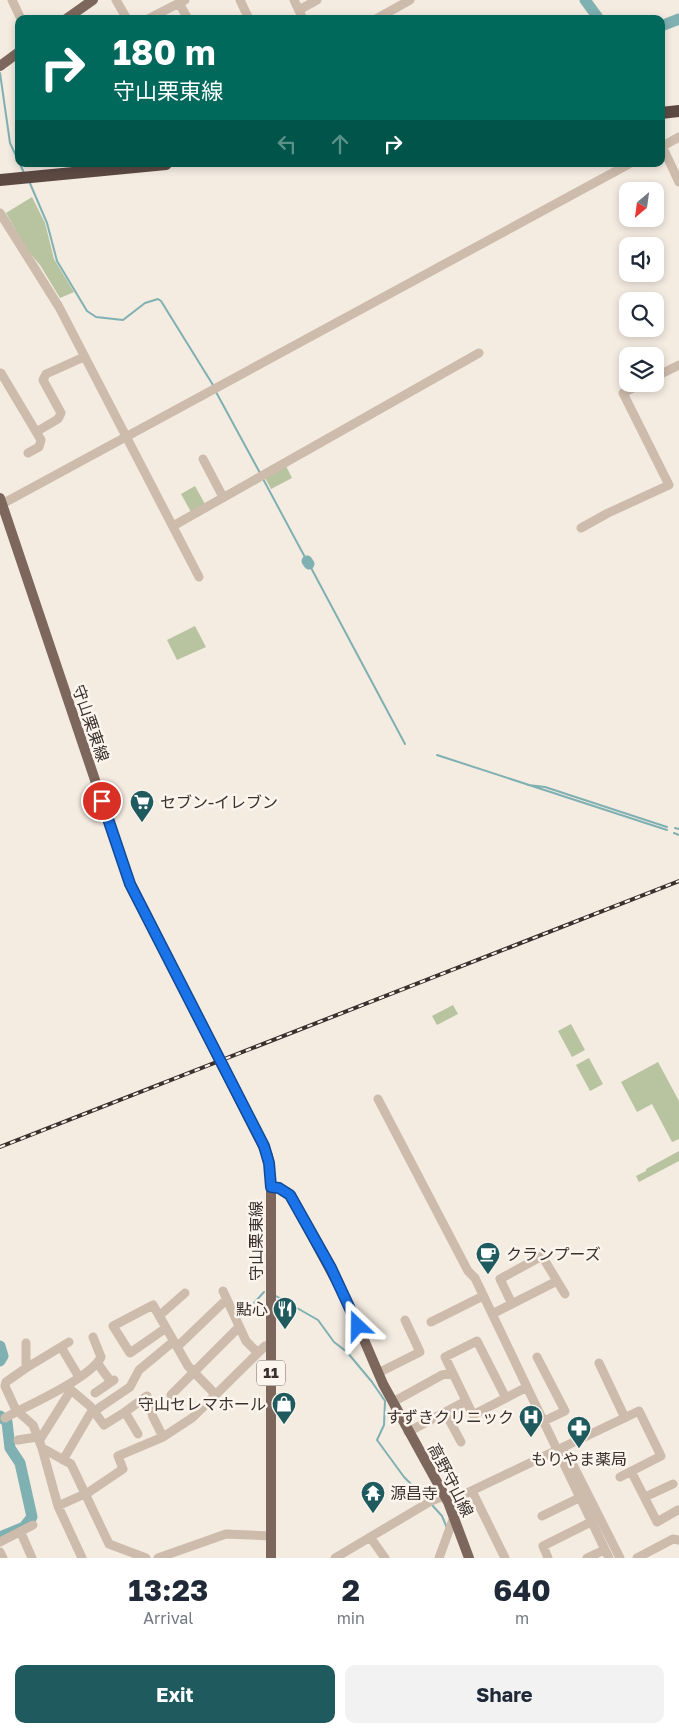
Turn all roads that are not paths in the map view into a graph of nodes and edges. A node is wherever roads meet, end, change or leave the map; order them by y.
1 (12, 0) edge
2 (93, 0) edge
3 (116, 0) edge
4 (240, 0) edge
5 (294, 0) edge
6 (317, 0) edge
7 (410, 0) edge
8 (182, 2) edge
9 (299, 10) junction
10 (19, 15) edge
11 (72, 15) edge
12 (125, 15) edge
13 (156, 15) edge
14 (187, 15) edge
15 (248, 15) edge
16 (301, 15) edge
17 (383, 15) edge
18 (15, 55) edge
19 (1, 65) edge
20 (679, 111) edge
21 (665, 113) edge
22 (679, 137) edge
23 (665, 144) edge
24 (665, 152) edge
25 (134, 167) edge
26 (623, 167) edge
27 (0, 180) edge
28 (679, 182) edge
29 (0, 213) edge
30 (479, 353) dead end
31 (84, 358) junction
32 (679, 365) edge
33 (664, 372) edge
34 (1, 373) edge
35 (626, 392) edge
36 (36, 432) junction
37 (125, 437) junction
38 (28, 453) dead end
39 (202, 459) dead end
40 (223, 497) junction
41 (1, 501) edge
42 (173, 526) junction
43 (581, 528) dead end
44 (199, 577) dead end
45 (378, 1098) dead end
46 (271, 1187) junction
47 (557, 1281) junction
48 (186, 1292) dead end
49 (565, 1294) dead end
50 (483, 1296) junction
51 (512, 1304) junction
52 (492, 1314) junction
53 (159, 1316) junction
54 (405, 1320) dead end
55 (431, 1322) dead end
56 (240, 1327) junction
57 (166, 1328) junction
58 (93, 1337) dead end
59 (70, 1342) dead end
60 (26, 1343) dead end
61 (175, 1344) junction
62 (271, 1345) junction
63 (60, 1347) junction
64 (258, 1353) junction
65 (537, 1357) dead end
66 (599, 1363) dead end
67 (98, 1364) junction
68 (26, 1368) junction
69 (194, 1372) junction
70 (452, 1372) junction
71 (378, 1373) junction
72 (78, 1377) junction
73 (527, 1387) junction
74 (95, 1393) dead end
75 (216, 1394) junction
76 (171, 1395) dead end
77 (506, 1398) junction
78 (466, 1401) junction
79 (393, 1402) junction
80 (18, 1411) junction
81 (94, 1411) junction
82 (125, 1412) junction
83 (445, 1412) junction
84 (5, 1418) dead end
85 (626, 1418) junction
86 (544, 1421) junction
87 (408, 1432) junction
88 (138, 1434) dead end
89 (163, 1437) junction
90 (18, 1440) dead end
91 (40, 1442) junction
92 (461, 1442) dead end
93 (559, 1450) junction
94 (63, 1460) junction
95 (631, 1471) junction
96 (620, 1477) dead end
97 (673, 1484) dead end
98 (472, 1491) junction
99 (85, 1493) junction
100 (645, 1497) junction
101 (579, 1498) junction
102 (446, 1499) junction
103 (58, 1506) junction
104 (678, 1510) edge
105 (542, 1516) dead end
106 (454, 1517) junction
107 (591, 1522) junction
108 (33, 1525) dead end
109 (21, 1533) junction
110 (271, 1536) junction
111 (370, 1537) junction
112 (679, 1540) edge
113 (0, 1542) edge
114 (0, 1552) edge
115 (606, 1554) edge
116 (618, 1554) edge
117 (644, 1557) edge
118 (3, 1558) edge
119 (32, 1558) edge
120 (82, 1558) edge
121 (146, 1558) edge
122 (158, 1558) edge
123 (271, 1558) edge
124 (335, 1558) edge
125 (385, 1558) edge
126 (439, 1558) edge
127 (469, 1558) edge
128 (505, 1558) edge
129 (548, 1558) edge
130 (587, 1558) edge

1 - 10 street
2 - 11 main road
3 - 12 street
4 - 15 street
5 - 9 street
6 - 9 street
7 - 17 street
8 - 13 street
8 - 14 street
9 - 16 street
18 - 19 main road
20 - 21 highway
22 - 23 street
24 - 28 street
25 - 27 highway
26 - 37 street
29 - 31 street
30 - 40 street
31 - 36 street
31 - 37 street
32 - 33 street
34 - 36 street
35 - 43 street
36 - 38 street
37 - 41 street
37 - 42 street
39 - 40 street
40 - 42 street
41 - 46 main road, 守山栗東線 / 11
42 - 44 street
45 - 50 street
46 - 62 main road, 守山栗東線 / 11
46 - 71 main road, 高野守山線
47 - 49 street
47 - 51 street
47 - 51 street
48 - 53 street
50 - 52 street
50 - 55 street
51 - 52 street
52 - 73 street
53 - 57 street
53 - 57 street
54 - 71 street
56 - 61 street
56 - 64 street
56 - 69 street
57 - 61 street
58 - 67 street
59 - 63 street
60 - 68 street
61 - 69 street
61 - 81 street
62 - 64 street
62 - 110 main road, 守山栗東線 / 11
63 - 68 street
63 - 72 street
64 - 75 street
65 - 86 street
66 - 85 street
67 - 72 street
67 - 74 street
68 - 80 street
69 - 75 street
69 - 76 street
70 - 77 street
70 - 78 street
70 - 79 street
71 - 79 main road, 高野守山線
72 - 80 street
73 - 77 street
73 - 86 street
75 - 89 street
77 - 78 street
78 - 83 street
79 - 87 main road, 高野守山線
80 - 84 street
80 - 91 street
81 - 82 street
81 - 91 street
81 - 94 street
82 - 88 street
82 - 89 street
83 - 87 street
83 - 92 street
85 - 93 street
85 - 95 street
86 - 93 street
87 - 102 main road, 高野守山線
89 - 99 street
90 - 91 street
91 - 94 street
91 - 103 street
93 - 98 street
93 - 101 street
93 - 116 street
94 - 99 street
95 - 96 street
95 - 100 street
97 - 100 street
98 - 102 street
98 - 128 street
99 - 103 street
99 - 121 street
100 - 104 street
101 - 105 street
101 - 107 street
102 - 106 main road, 高野守山線
102 - 111 street
103 - 120 street
106 - 126 street
106 - 127 main road, 高野守山線
107 - 115 street
107 - 129 street
108 - 109 street
109 - 113 street
109 - 119 street
110 - 122 street
110 - 123 main road, 守山栗東線 / 11
111 - 124 street
111 - 125 street
112 - 117 street
114 - 118 street
115 - 116 street
115 - 130 street

